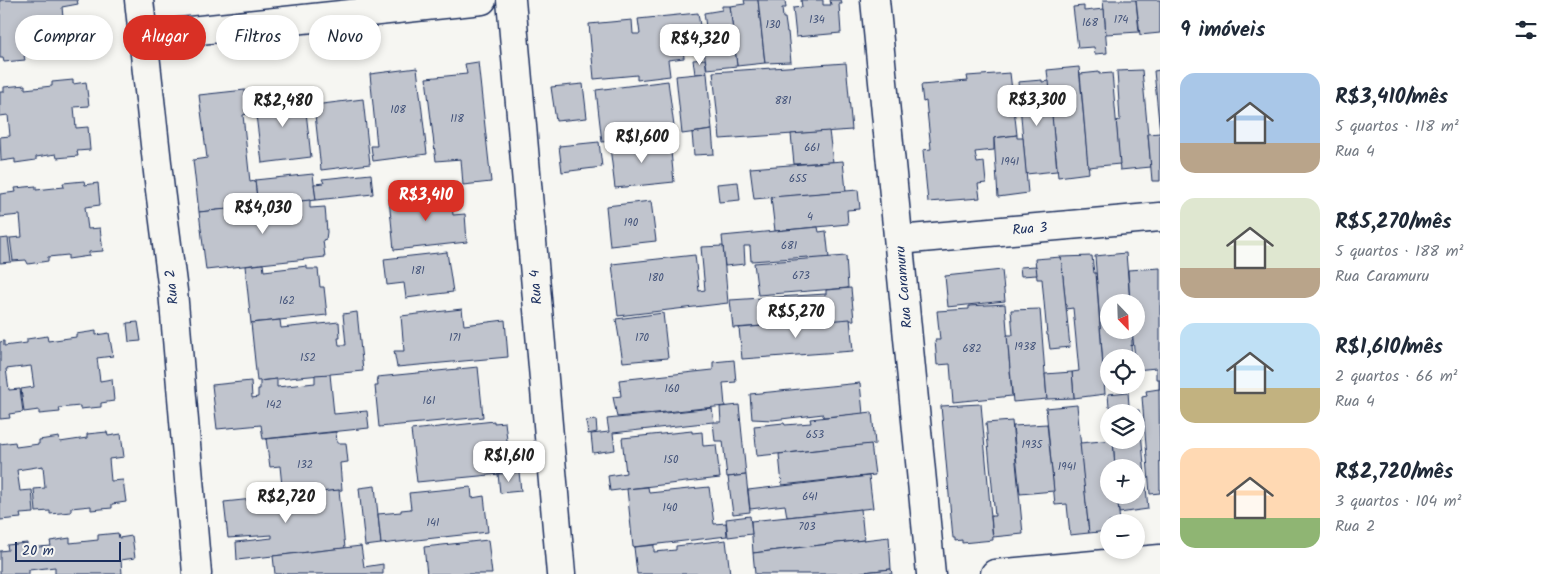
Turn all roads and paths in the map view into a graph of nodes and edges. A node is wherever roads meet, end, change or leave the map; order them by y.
1 (139, 0) edge
2 (482, 0) edge
3 (511, 0) edge
4 (875, 0) edge
5 (141, 15) edge
6 (206, 29) edge
7 (146, 60) edge
8 (1160, 217) edge
9 (899, 240) junction
10 (1160, 559) edge
11 (197, 574) edge
12 (561, 574) edge
13 (931, 574) edge
14 (995, 574) edge

1 - 5 street, Rua 2
2 - 6 street
3 - 12 street, Rua 4
4 - 9 street, Rua Caramuru
7 - 11 street, Rua 2
8 - 9 street, Rua 3
9 - 13 street, Rua Caramuru
10 - 14 street

